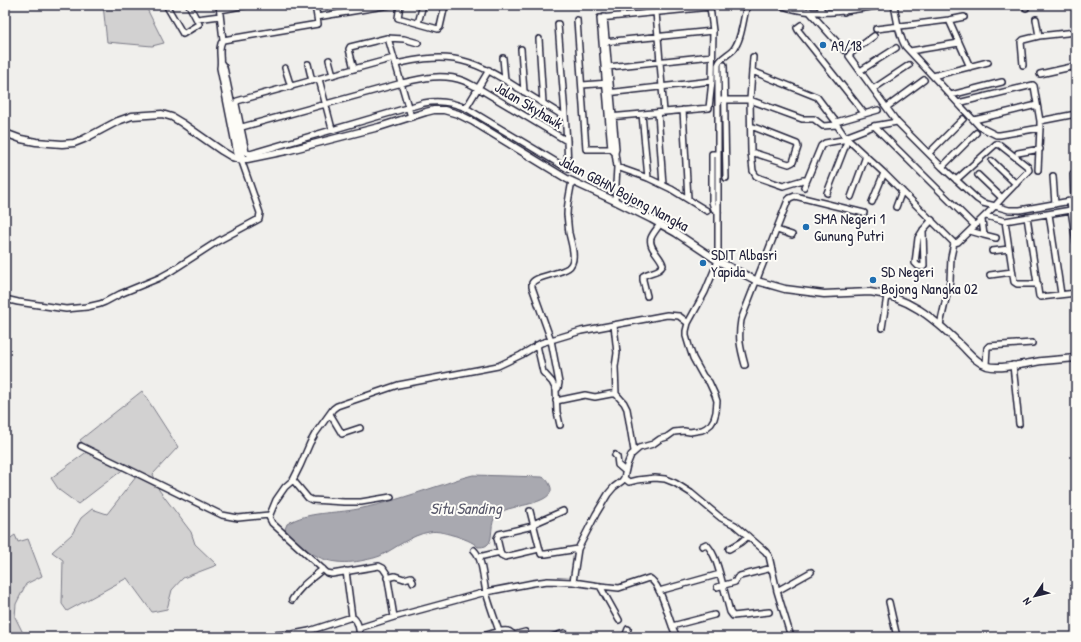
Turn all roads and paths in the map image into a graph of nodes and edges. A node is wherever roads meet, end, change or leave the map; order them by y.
1 (166, 5) edge
2 (189, 5) edge
3 (247, 5) edge
4 (315, 5) edge
5 (390, 5) edge
6 (400, 5) edge
7 (422, 5) edge
8 (445, 5) edge
9 (780, 5) edge
10 (820, 5) edge
11 (843, 5) edge
12 (884, 5) edge
13 (894, 5) edge
14 (240, 6) edge
15 (747, 6) edge
16 (796, 7) edge
17 (864, 7) edge
18 (220, 10) edge
19 (656, 12) junction
20 (809, 12) junction
21 (844, 12) junction
22 (822, 13) junction
23 (317, 17) junction
24 (964, 17) dead end
25 (197, 19) junction
26 (1036, 19) dead end
27 (577, 20) dead end
28 (949, 20) junction
29 (418, 23) junction
30 (558, 24) dead end
31 (801, 25) dead end
32 (898, 27) junction
33 (876, 29) dead end
34 (713, 31) junction
35 (1076, 32) edge
36 (874, 36) dead end
37 (1039, 36) junction
38 (658, 37) junction
39 (388, 38) junction
40 (539, 39) dead end
41 (223, 40) junction
42 (604, 42) junction
43 (418, 43) dead end
44 (959, 43) junction
45 (896, 48) dead end
46 (521, 49) dead end
47 (844, 50) dead end
48 (910, 51) junction
49 (712, 56) junction
50 (752, 57) dead end
51 (394, 58) junction
52 (503, 58) dead end
53 (329, 60) dead end
54 (660, 61) junction
55 (988, 62) dead end
56 (308, 64) dead end
57 (396, 64) junction
58 (724, 65) dead end
59 (909, 65) dead end
60 (1023, 65) dead end
61 (1076, 66) edge
62 (608, 67) junction
63 (970, 67) junction
64 (286, 68) dead end
65 (354, 70) junction
66 (489, 70) junction
67 (752, 71) junction
68 (860, 71) junction
69 (1040, 74) dead end
70 (333, 75) junction
71 (933, 76) junction
72 (319, 79) junction
73 (505, 80) junction
74 (924, 80) dead end
75 (312, 81) junction
76 (712, 81) junction
77 (1002, 82) dead end
78 (402, 83) junction
79 (608, 83) junction
80 (582, 85) junction
81 (291, 87) junction
82 (662, 87) junction
83 (478, 88) junction
84 (873, 88) junction
85 (524, 92) junction
86 (609, 93) junction
87 (950, 95) junction
88 (722, 100) junction
89 (750, 100) junction
90 (543, 103) junction
91 (958, 103) junction
92 (326, 104) junction
93 (1037, 105) junction
94 (408, 107) junction
95 (887, 107) junction
96 (466, 108) junction
97 (683, 110) junction
98 (878, 110) dead end
99 (664, 112) junction
100 (658, 113) junction
101 (864, 113) junction
102 (642, 114) junction
103 (1076, 114) edge
104 (411, 117) junction
105 (565, 117) junction
106 (611, 117) junction
107 (963, 119) dead end
108 (974, 120) junction
109 (1040, 121) junction
110 (893, 122) junction
111 (837, 123) junction
112 (751, 126) junction
113 (874, 126) junction
114 (242, 127) junction
115 (1040, 128) junction
116 (332, 129) junction
117 (5, 133) edge
118 (976, 134) dead end
119 (846, 138) junction
120 (567, 141) junction
121 (1040, 149) junction
122 (614, 150) junction
123 (751, 152) junction
124 (929, 153) junction
125 (1018, 153) dead end
126 (717, 154) junction
127 (866, 156) junction
128 (240, 159) junction
129 (992, 161) dead end
130 (617, 167) junction
131 (942, 167) junction
132 (568, 169) junction
133 (1038, 170) dead end
134 (884, 173) junction
135 (717, 174) junction
136 (1073, 174) dead end
137 (978, 175) dead end
138 (1053, 176) dead end
139 (648, 178) junction
140 (569, 180) junction
141 (807, 180) junction
142 (956, 180) junction
143 (1016, 184) junction
144 (663, 185) junction
145 (804, 187) dead end
146 (902, 191) junction
147 (827, 193) dead end
148 (851, 197) dead end
149 (1002, 198) junction
150 (688, 199) junction
151 (615, 201) junction
152 (872, 202) dead end
153 (1072, 203) edge
154 (1056, 204) junction
155 (896, 207) dead end
156 (707, 211) dead end
157 (991, 211) junction
158 (718, 212) junction
159 (864, 212) dead end
160 (1049, 214) junction
161 (1027, 217) junction
162 (932, 220) junction
163 (982, 220) junction
164 (1005, 220) junction
165 (660, 224) junction
166 (975, 226) junction
167 (777, 230) junction
168 (923, 230) junction
169 (970, 231) junction
170 (792, 235) dead end
171 (984, 235) junction
172 (996, 238) dead end
173 (1076, 242) edge
174 (954, 243) junction
175 (1009, 249) junction
176 (992, 251) dead end
177 (718, 261) junction
178 (1012, 272) junction
179 (990, 275) dead end
180 (757, 281) junction
181 (1038, 284) junction
182 (1076, 293) edge
183 (1061, 294) junction
184 (646, 296) dead end
185 (887, 296) junction
186 (5, 299) edge
187 (688, 323) junction
188 (614, 325) junction
189 (940, 325) junction
190 (882, 328) dead end
191 (551, 340) junction
192 (1032, 343) dead end
193 (537, 344) junction
194 (1076, 358) edge
195 (745, 365) dead end
196 (986, 365) junction
197 (1013, 365) junction
198 (556, 390) junction
199 (616, 394) junction
200 (556, 401) junction
201 (330, 414) junction
202 (560, 424) dead end
203 (1019, 424) dead end
204 (360, 428) dead end
205 (81, 446) dead end
206 (634, 451) junction
207 (615, 454) dead end
208 (625, 471) junction
209 (624, 478) junction
210 (293, 480) junction
211 (391, 497) dead end
212 (530, 510) dead end
213 (563, 511) dead end
214 (270, 515) junction
215 (533, 525) junction
216 (748, 536) junction
217 (702, 546) dead end
218 (539, 549) junction
219 (578, 549) junction
220 (729, 549) dead end
221 (474, 550) dead end
222 (500, 552) junction
223 (479, 556) junction
224 (772, 568) junction
225 (323, 570) junction
226 (346, 571) junction
227 (811, 572) dead end
228 (720, 574) junction
229 (387, 578) junction
230 (413, 582) dead end
231 (573, 582) junction
232 (724, 585) junction
233 (600, 586) junction
234 (717, 587) dead end
235 (659, 591) junction
236 (777, 591) junction
237 (486, 592) junction
238 (292, 600) dead end
239 (889, 602) dead end
240 (770, 612) dead end
241 (714, 615) dead end
242 (352, 617) junction
243 (394, 617) junction
244 (619, 620) dead end
245 (672, 626) junction
246 (359, 628) junction
247 (628, 629) dead end
248 (525, 632) dead end
249 (501, 634) edge
250 (272, 635) dead end
251 (514, 635) junction
252 (360, 637) edge
253 (480, 637) edge
254 (506, 637) edge
255 (552, 637) edge
256 (565, 637) edge
257 (625, 637) edge
258 (677, 637) edge
259 (791, 637) edge
260 (897, 637) edge

1 - 25 street
2 - 25 street
3 - 14 street
4 - 23 street
5 - 23 street
6 - 29 street
7 - 29 street
8 - 29 street
9 - 16 street
10 - 22 street
11 - 21 street
12 - 17 street
13 - 32 street
14 - 18 street
15 - 88 street
16 - 20 street
17 - 21 street
18 - 25 street
18 - 41 street
19 - 34 street
19 - 38 street
19 - 42 street
20 - 22 street
20 - 47 street
21 - 22 street
23 - 41 street
24 - 28 street
26 - 37 street
27 - 80 street
28 - 32 street
28 - 44 street
30 - 105 street
31 - 101 street
32 - 33 street
32 - 48 street
34 - 38 street
34 - 49 street
35 - 37 street
36 - 68 street
37 - 60 street
38 - 42 street
38 - 54 street
39 - 43 street
39 - 51 street
39 - 65 street
40 - 90 street
41 - 128 street
42 - 62 street
42 - 79 street
44 - 48 street
44 - 63 street
45 - 68 street
46 - 85 street
48 - 71 street
49 - 54 street
49 - 76 street
50 - 67 street
51 - 57 street
51 - 65 street
52 - 73 street
53 - 70 street
54 - 62 street
54 - 82 street
55 - 63 street
56 - 75 street
57 - 66 street
57 - 78 street
58 - 88 street
59 - 84 street
61 - 69 street
62 - 79 street
63 - 71 street
64 - 81 street
65 - 70 street
66 - 73 street
66 - 83 street
67 - 89 street
67 - 111 street
68 - 84 street
70 - 72 street
71 - 87 street
72 - 75 street
72 - 92 street
73 - 85 street
74 - 95 street
75 - 81 street
76 - 82 street
76 - 97 street
77 - 87 street
78 - 83 street, Jalan Skyhawk
78 - 92 street, Jalan Skyhawk
78 - 94 street
79 - 80 street
79 - 86 street
80 - 122 street
81 - 114 street
82 - 86 street
82 - 99 street
83 - 96 street
83 - 120 street, Jalan Skyhawk
84 - 95 street
85 - 90 street
86 - 106 street
87 - 91 street
88 - 89 street
88 - 126 street
88 - 135 street
89 - 111 street
89 - 112 street
90 - 105 street
91 - 93 street
91 - 108 street
92 - 114 street, Jalan Skyhawk
92 - 116 street
93 - 108 street
93 - 109 street
94 - 96 street
94 - 104 street
94 - 116 street
95 - 110 street
96 - 132 street
97 - 99 street
97 - 150 street
98 - 101 street
99 - 100 street
100 - 102 street
100 - 144 street
101 - 111 street
102 - 106 street
102 - 139 street
103 - 109 street
104 - 128 street, Jalan GBHN Bojong Nangka
104 - 140 street, Jalan GBHN Bojong Nangka
105 - 120 street
106 - 122 street
107 - 124 street
108 - 115 street
109 - 115 street
110 - 113 street
110 - 124 street
111 - 119 street
112 - 123 street
112 - 123 street
113 - 119 street
113 - 166 street
114 - 116 street
115 - 121 street
117 - 128 street
118 - 131 street
119 - 127 street
119 - 141 street
119 - 147 street
120 - 132 street
121 - 125 street
121 - 133 street
122 - 130 street
123 - 141 street
124 - 131 street
126 - 135 street
126 - 158 street
127 - 134 street
127 - 148 street
128 - 186 street
129 - 143 street
130 - 139 street
130 - 151 street
131 - 142 street
132 - 140 street
134 - 146 street
134 - 152 street
135 - 158 street
136 - 153 street
137 - 149 street
138 - 154 street
139 - 144 street
140 - 151 street, Jalan GBHN Bojong Nangka
140 - 191 street
141 - 145 street
142 - 143 street
142 - 157 street
143 - 149 street
144 - 150 street
146 - 155 street
146 - 162 street
149 - 157 street
150 - 156 street
151 - 165 street, Jalan GBHN Bojong Nangka
153 - 154 street
153 - 160 street
153 - 173 street
154 - 157 street
157 - 163 street
157 - 164 street
158 - 177 street
159 - 167 street
160 - 161 street
160 - 183 street
161 - 164 street
161 - 181 street
162 - 168 street
162 - 174 street
163 - 166 street
163 - 171 street
164 - 175 street
165 - 177 street, Jalan GBHN Bojong Nangka
165 - 184 street
166 - 169 street
167 - 170 street
167 - 180 street
168 - 168 street
169 - 171 street
169 - 174 street
171 - 172 street
174 - 189 street
175 - 176 street
175 - 178 street
177 - 180 street, Jalan GBHN Bojong Nangka
177 - 187 street
178 - 179 street
178 - 181 street
180 - 185 street, Jalan GBHN Bojong Nangka
180 - 195 street
181 - 183 street
182 - 183 street
185 - 189 street, Jalan GBHN Bojong Nangka
185 - 190 street
187 - 188 street
187 - 206 street
188 - 191 street
188 - 199 street
189 - 196 street, Jalan GBHN Bojong Nangka
191 - 193 street
191 - 198 street
192 - 196 street
193 - 198 street
193 - 201 street
194 - 197 street
196 - 197 street
197 - 203 street
198 - 200 street
199 - 200 street
199 - 206 street
200 - 202 street
201 - 204 street
201 - 210 street
205 - 214 street
206 - 208 street
207 - 208 street
208 - 209 street
209 - 216 street
209 - 219 street
210 - 211 street
210 - 214 street
212 - 215 street
213 - 215 street
214 - 225 street
215 - 218 street
215 - 222 street
216 - 220 street
216 - 224 street
217 - 228 street
218 - 219 street
218 - 222 street
219 - 231 street
221 - 223 street
222 - 223 street
223 - 237 street
224 - 232 street
224 - 236 street
225 - 226 street
225 - 238 street
226 - 229 street
226 - 242 street
227 - 236 street
228 - 232 street
228 - 235 street
229 - 230 street
229 - 243 street
231 - 233 street
231 - 237 street
232 - 234 street
232 - 240 street
233 - 235 street
233 - 244 street
235 - 245 street
236 - 259 street
237 - 243 street
237 - 249 street
239 - 260 street
241 - 245 street
242 - 246 street
242 - 250 street
243 - 246 street
245 - 258 street
246 - 252 street
247 - 257 street
248 - 251 street
249 - 251 street
249 - 253 street
251 - 254 street
255 - 256 street

